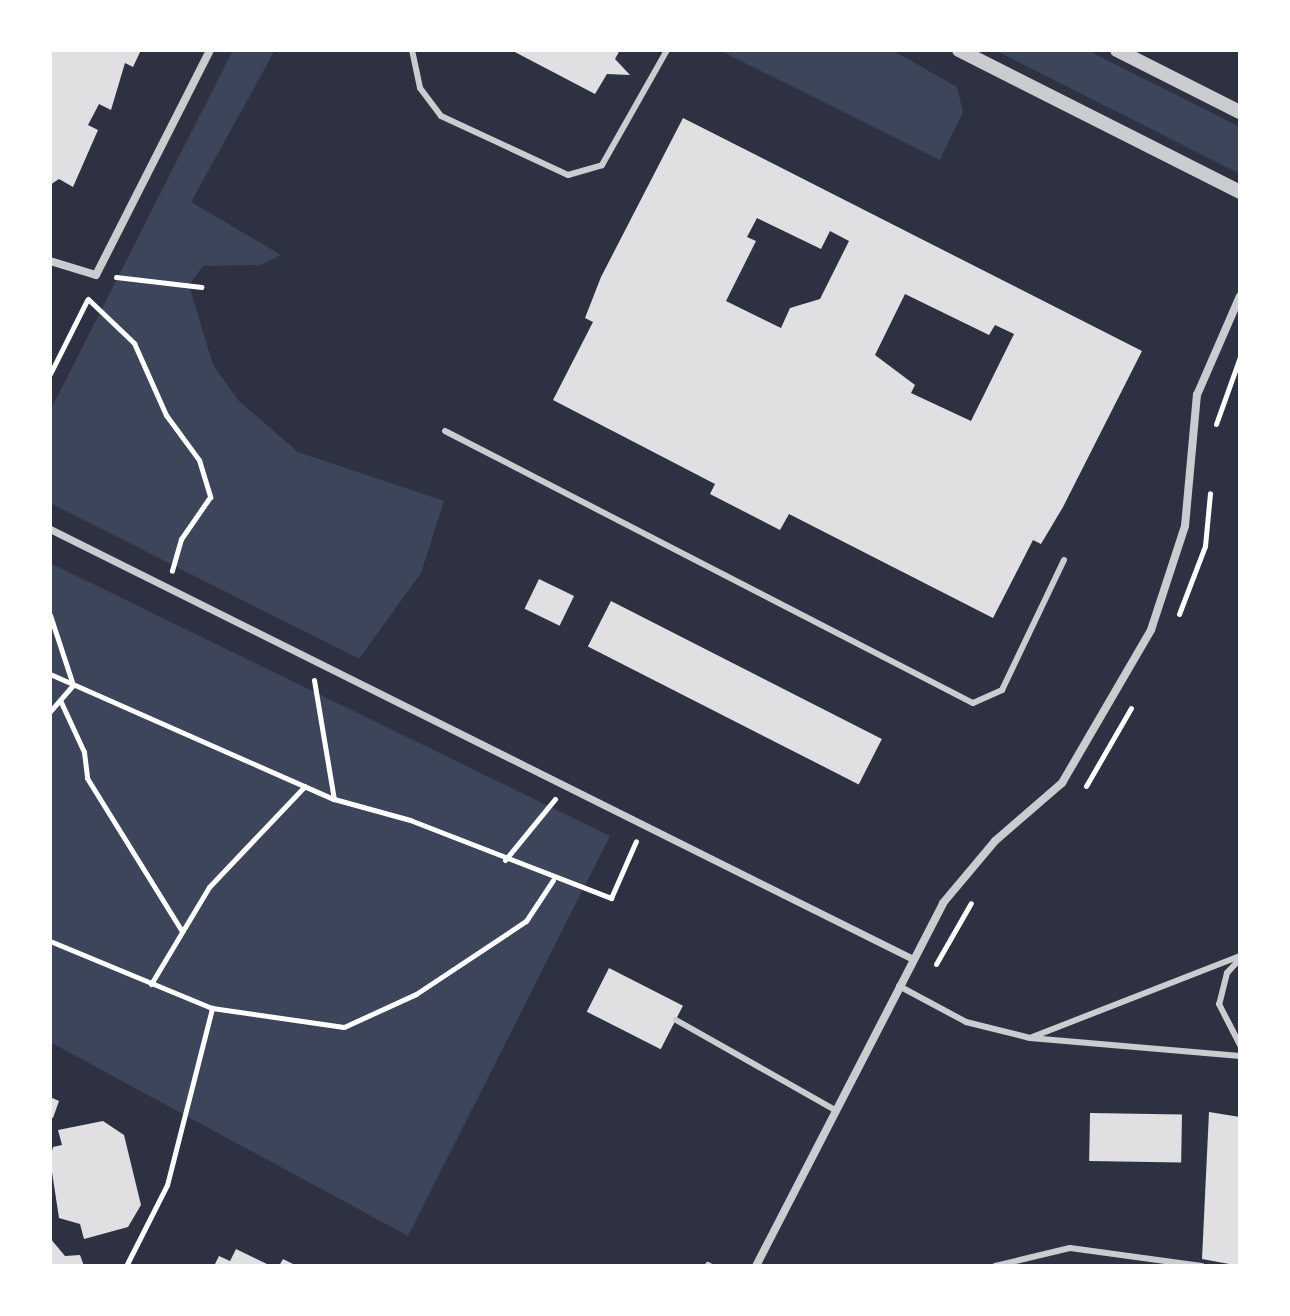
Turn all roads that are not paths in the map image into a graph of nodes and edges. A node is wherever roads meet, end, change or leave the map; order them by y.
1 (210, 50) edge
2 (412, 50) edge
3 (667, 50) edge
4 (959, 50) edge
5 (1117, 50) edge
6 (1240, 112) edge
7 (1240, 192) edge
8 (50, 261) edge
9 (1240, 296) edge
10 (445, 431) dead end
11 (50, 529) edge
12 (1064, 560) dead end
13 (1240, 958) edge
14 (913, 959) junction
15 (899, 986) junction
16 (676, 1020) dead end
17 (1030, 1038) junction
18 (1240, 1045) edge
19 (1240, 1056) edge
20 (835, 1110) junction
21 (756, 1266) edge
22 (995, 1266) edge
23 (1202, 1266) edge

1 - 8 street
2 - 3 lane
4 - 7 street
5 - 6 street
9 - 14 street
10 - 12 lane
11 - 14 street
13 - 17 lane
13 - 18 lane
14 - 15 street
15 - 17 lane
15 - 20 street
16 - 20 lane
17 - 19 lane
20 - 21 street
22 - 23 lane

